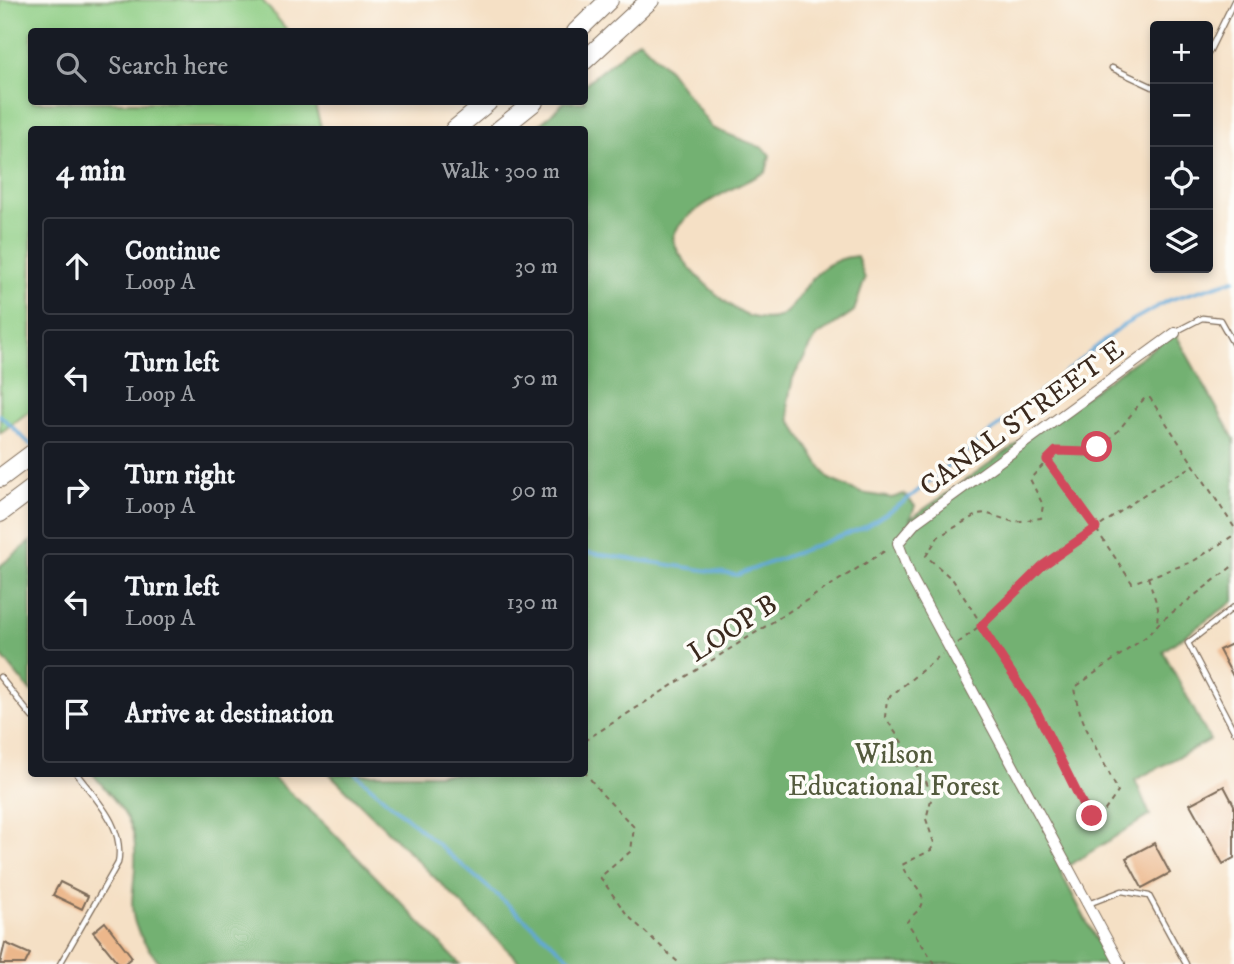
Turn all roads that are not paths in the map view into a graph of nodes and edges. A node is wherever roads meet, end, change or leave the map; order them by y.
1 (609, 0) edge
2 (650, 0) edge
3 (1234, 1) edge
4 (580, 28) edge
5 (1213, 44) edge
6 (588, 57) edge
7 (1112, 68) dead end
8 (1150, 86) edge
9 (484, 105) edge
10 (530, 105) edge
11 (458, 126) edge
12 (504, 126) edge
13 (1175, 333) joint
14 (1234, 345) edge
15 (26, 458) edge
16 (0, 478) edge
17 (28, 492) edge
18 (0, 513) edge
19 (1234, 607) edge
20 (0, 677) edge
21 (28, 712) edge
22 (1234, 731) edge
23 (78, 777) edge
24 (1088, 904) junction
25 (60, 964) edge
26 (1121, 964) edge
27 (1185, 964) edge

1 - 4 highway
2 - 6 highway
3 - 5 lane
7 - 8 lane
9 - 11 highway
10 - 12 highway
13 - 14 lane
13 - 24 street, CANAL STREET E
15 - 16 highway
17 - 18 highway
19 - 22 lane
20 - 21 lane
23 - 25 lane
24 - 26 street
24 - 27 lane

